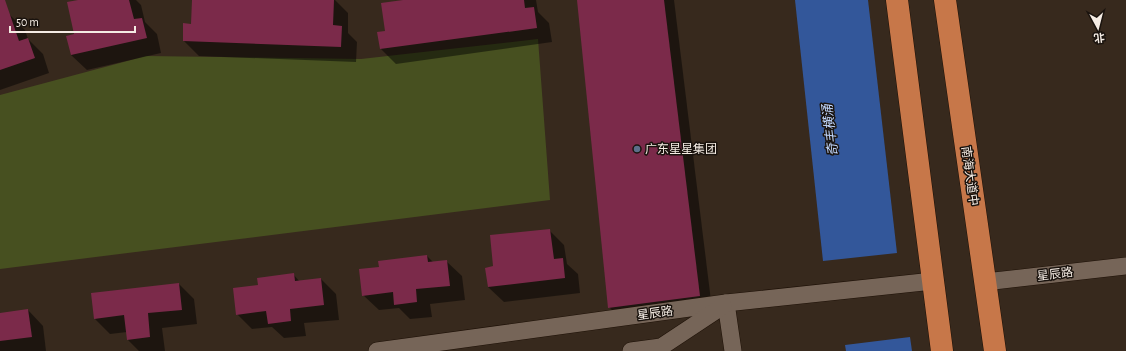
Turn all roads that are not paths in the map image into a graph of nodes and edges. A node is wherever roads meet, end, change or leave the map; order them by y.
1 (896, 0) edge
2 (945, 0) edge
3 (1126, 266) edge
4 (933, 281) junction
5 (985, 282) junction
6 (726, 303) junction
7 (377, 351) edge
8 (631, 351) edge
9 (733, 351) edge
10 (942, 351) edge
11 (995, 351) edge

1 - 4 highway
2 - 5 highway, 南海大道中
3 - 5 street, 星辰路
4 - 6 street, 星辰路
4 - 10 highway
5 - 11 highway, 南海大道中
6 - 7 street, 星辰路
6 - 8 street
6 - 9 street

